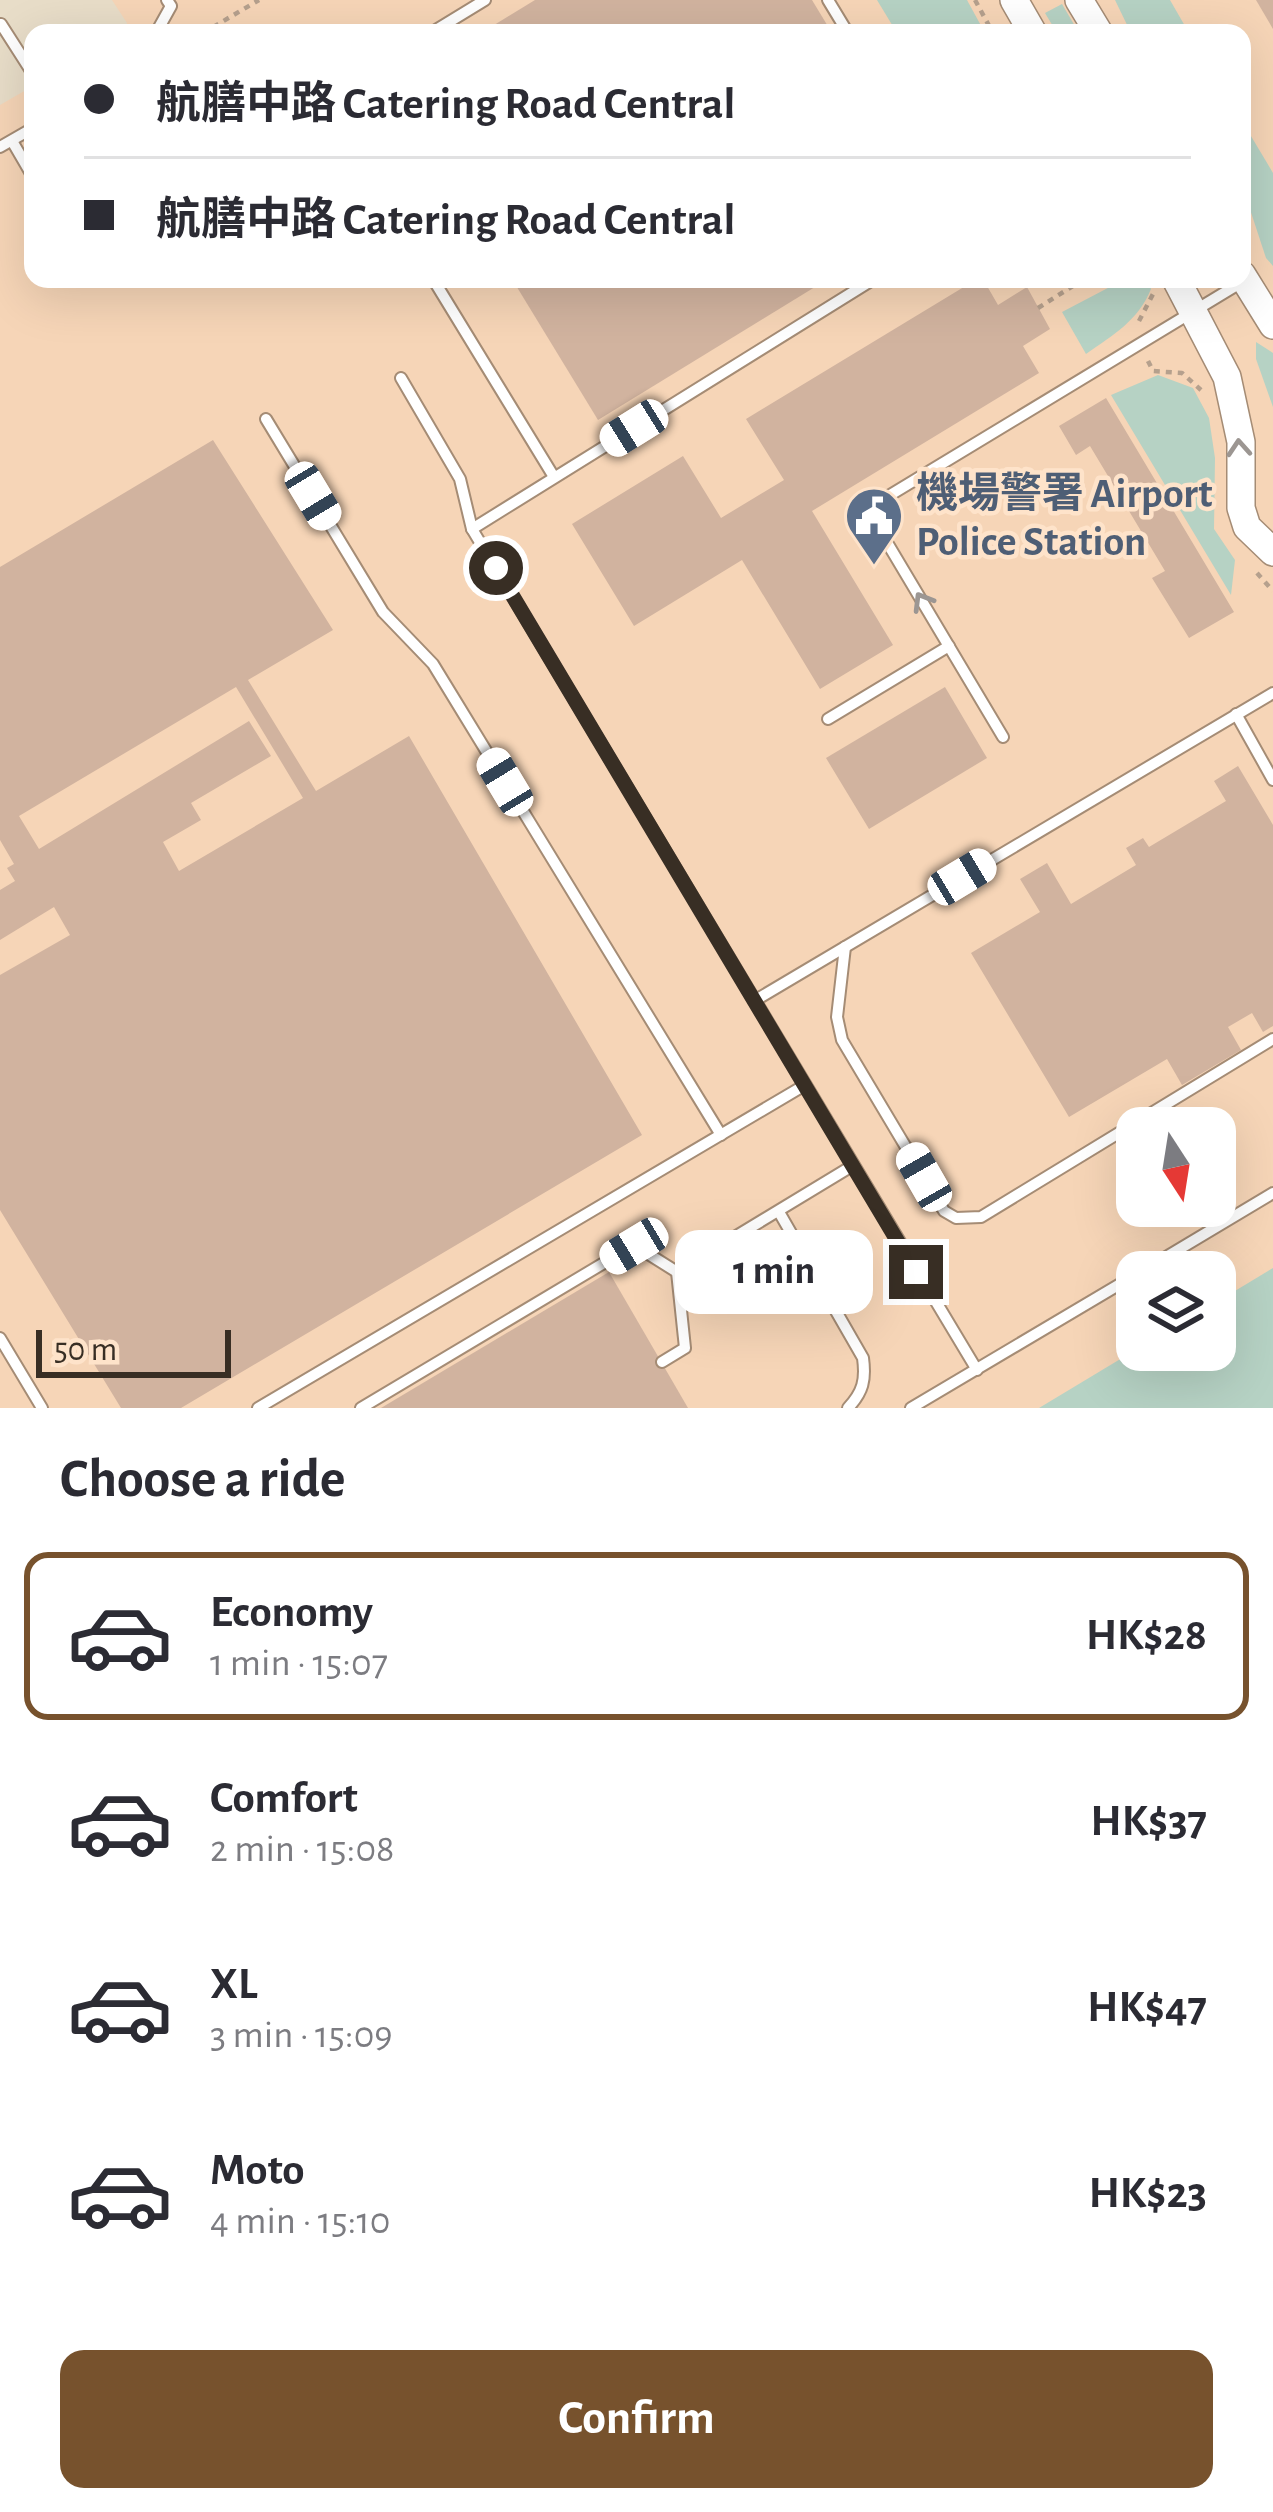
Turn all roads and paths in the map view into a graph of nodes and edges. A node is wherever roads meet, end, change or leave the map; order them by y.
1 (259, 0) edge
2 (484, 0) edge
3 (2, 24) edge
4 (218, 24) edge
5 (445, 24) edge
6 (24, 59) edge
7 (438, 288) edge
8 (859, 288) edge
9 (1070, 288) edge
10 (1159, 288) edge
11 (1172, 288) edge
12 (1229, 288) edge
13 (1250, 288) edge
14 (1038, 308) dead end
15 (1195, 311) junction
16 (1273, 325) edge
17 (1131, 330) dead end
18 (1153, 371) dead end
19 (401, 378) dead end
20 (1208, 399) dead end
21 (266, 419) dead end
22 (554, 477) junction
23 (472, 529) junction
24 (1273, 552) edge
25 (949, 646) junction
26 (1273, 693) edge
27 (1236, 715) junction
28 (828, 719) dead end
29 (1003, 737) dead end
30 (1273, 780) edge
31 (845, 947) junction
32 (754, 1000) junction
33 (1273, 1040) edge
34 (805, 1085) junction
35 (721, 1135) junction
36 (852, 1166) junction
37 (1273, 1193) edge
38 (779, 1212) junction
39 (1176, 1251) edge
40 (677, 1272) junction
41 (1116, 1287) edge
42 (0, 1338) edge
43 (662, 1362) dead end
44 (977, 1370) junction
45 (42, 1408) edge
46 (258, 1408) edge
47 (361, 1408) edge
48 (848, 1408) edge
49 (910, 1408) edge

1 - 4 path
2 - 5 lane
3 - 6 lane
7 - 22 lane
8 - 22 lane
9 - 14 path
10 - 17 path
11 - 15 street
12 - 15 lane
13 - 16 street
24 -> 15 street
25 -> 15 lane
18 - 20 path
19 - 23 lane
21 - 35 lane
22 - 23 lane
23 - 32 lane
25 - 28 lane
25 - 29 lane
26 - 27 lane
27 - 30 lane
27 - 31 lane
31 - 32 lane
31 - 33 lane
32 - 34 lane
34 - 35 lane
34 - 36 lane
35 - 46 lane
36 - 38 lane
36 - 44 lane
37 - 39 lane
38 - 40 lane
38 - 48 lane
40 - 43 lane
40 - 47 lane
41 - 44 lane
42 - 45 lane
44 - 49 lane

